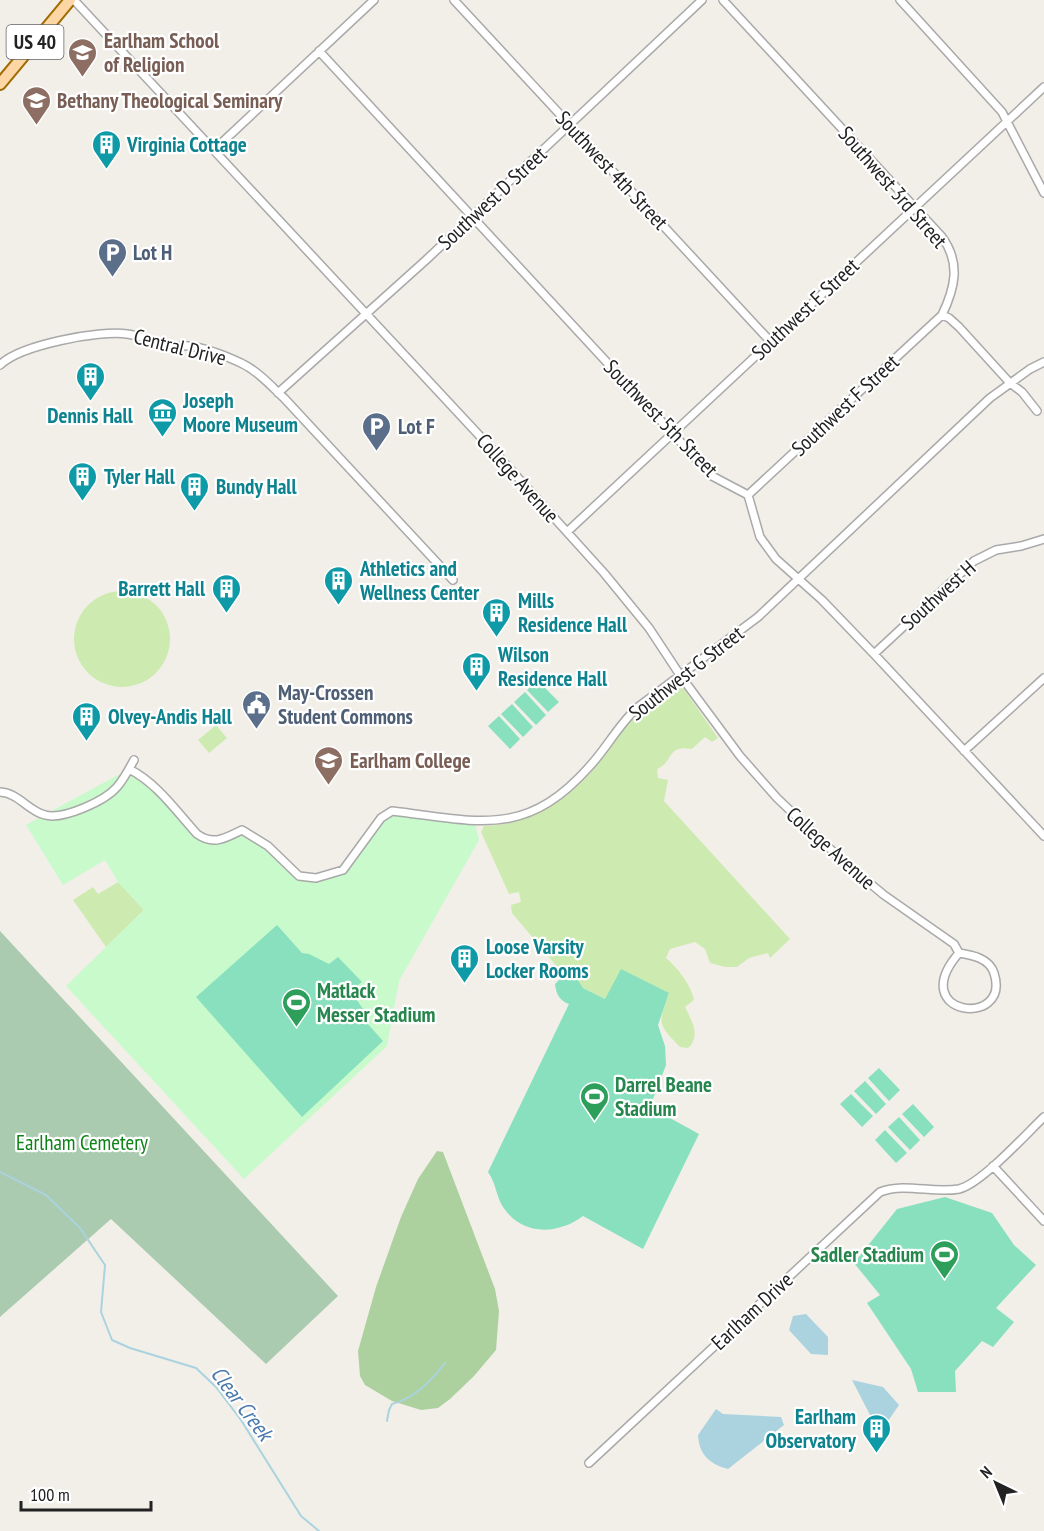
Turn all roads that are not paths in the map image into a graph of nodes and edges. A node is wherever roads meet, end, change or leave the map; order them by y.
1 (72, 0) edge
2 (375, 0) edge
3 (454, 0) edge
4 (702, 0) edge
5 (723, 0) edge
6 (900, 0) edge
7 (319, 51) junction
8 (0, 84) edge
9 (1044, 87) edge
10 (1007, 122) junction
11 (570, 124) junction
12 (214, 150) junction
13 (1044, 193) edge
14 (915, 207) junction
15 (472, 217) junction
16 (366, 314) junction
17 (942, 315) junction
18 (770, 340) junction
19 (1044, 362) edge
20 (0, 365) edge
21 (1010, 383) junction
22 (278, 393) junction
23 (1037, 411) dead end
24 (672, 433) junction
25 (748, 495) junction
26 (567, 532) junction
27 (1044, 539) edge
28 (797, 579) junction
29 (453, 580) dead end
30 (874, 654) junction
31 (680, 675) junction
32 (1044, 678) edge
33 (964, 751) junction
34 (134, 760) dead end
35 (129, 770) junction
36 (0, 792) edge
37 (1042, 831) edge
38 (958, 953) junction
39 (1044, 1117) edge
40 (993, 1166) junction
41 (1044, 1221) edge
42 (589, 1464) dead end

1 - 8 main road, US 40
1 - 12 street, College Avenue
2 - 7 street
3 - 11 street, Southwest 4th Street
4 - 11 street, Southwest D Street
5 - 14 street, Southwest 3rd Street
6 - 10 street
7 - 12 street
7 - 15 street, Southwest 5th Street
9 - 10 street, Southwest E Street
10 - 13 street
10 - 14 street, Southwest E Street
11 - 15 street, Southwest D Street
11 - 18 street, Southwest 4th Street
12 - 16 street, College Avenue
14 - 17 street, Southwest 3rd Street
14 - 18 street, Southwest E Street
15 - 16 street, Southwest D Street
15 - 24 street, Southwest 5th Street
16 - 22 street, Southwest D Street
16 - 26 street, College Avenue
17 - 21 street
17 - 25 street, Southwest F Street
18 - 24 street, Southwest E Street
19 - 21 street, Southwest G Street
20 - 22 street, Central Drive
21 - 23 street
21 - 28 street, Southwest G Street
22 - 29 street, Central Drive
24 - 25 street, Southwest 5th Street
24 - 26 street, Southwest E Street
25 - 28 street
26 - 31 street, College Avenue
27 - 30 street, Southwest H
28 - 30 street
28 - 31 street, Southwest G Street
30 - 33 street
31 - 35 street, Southwest G Street
31 - 38 street, College Avenue
32 - 33 street
33 - 37 street
34 - 35 street
35 - 36 street
38 - 38 street, College Avenue
39 - 40 street, Earlham Drive
40 - 41 street
40 - 42 street, Earlham Drive

